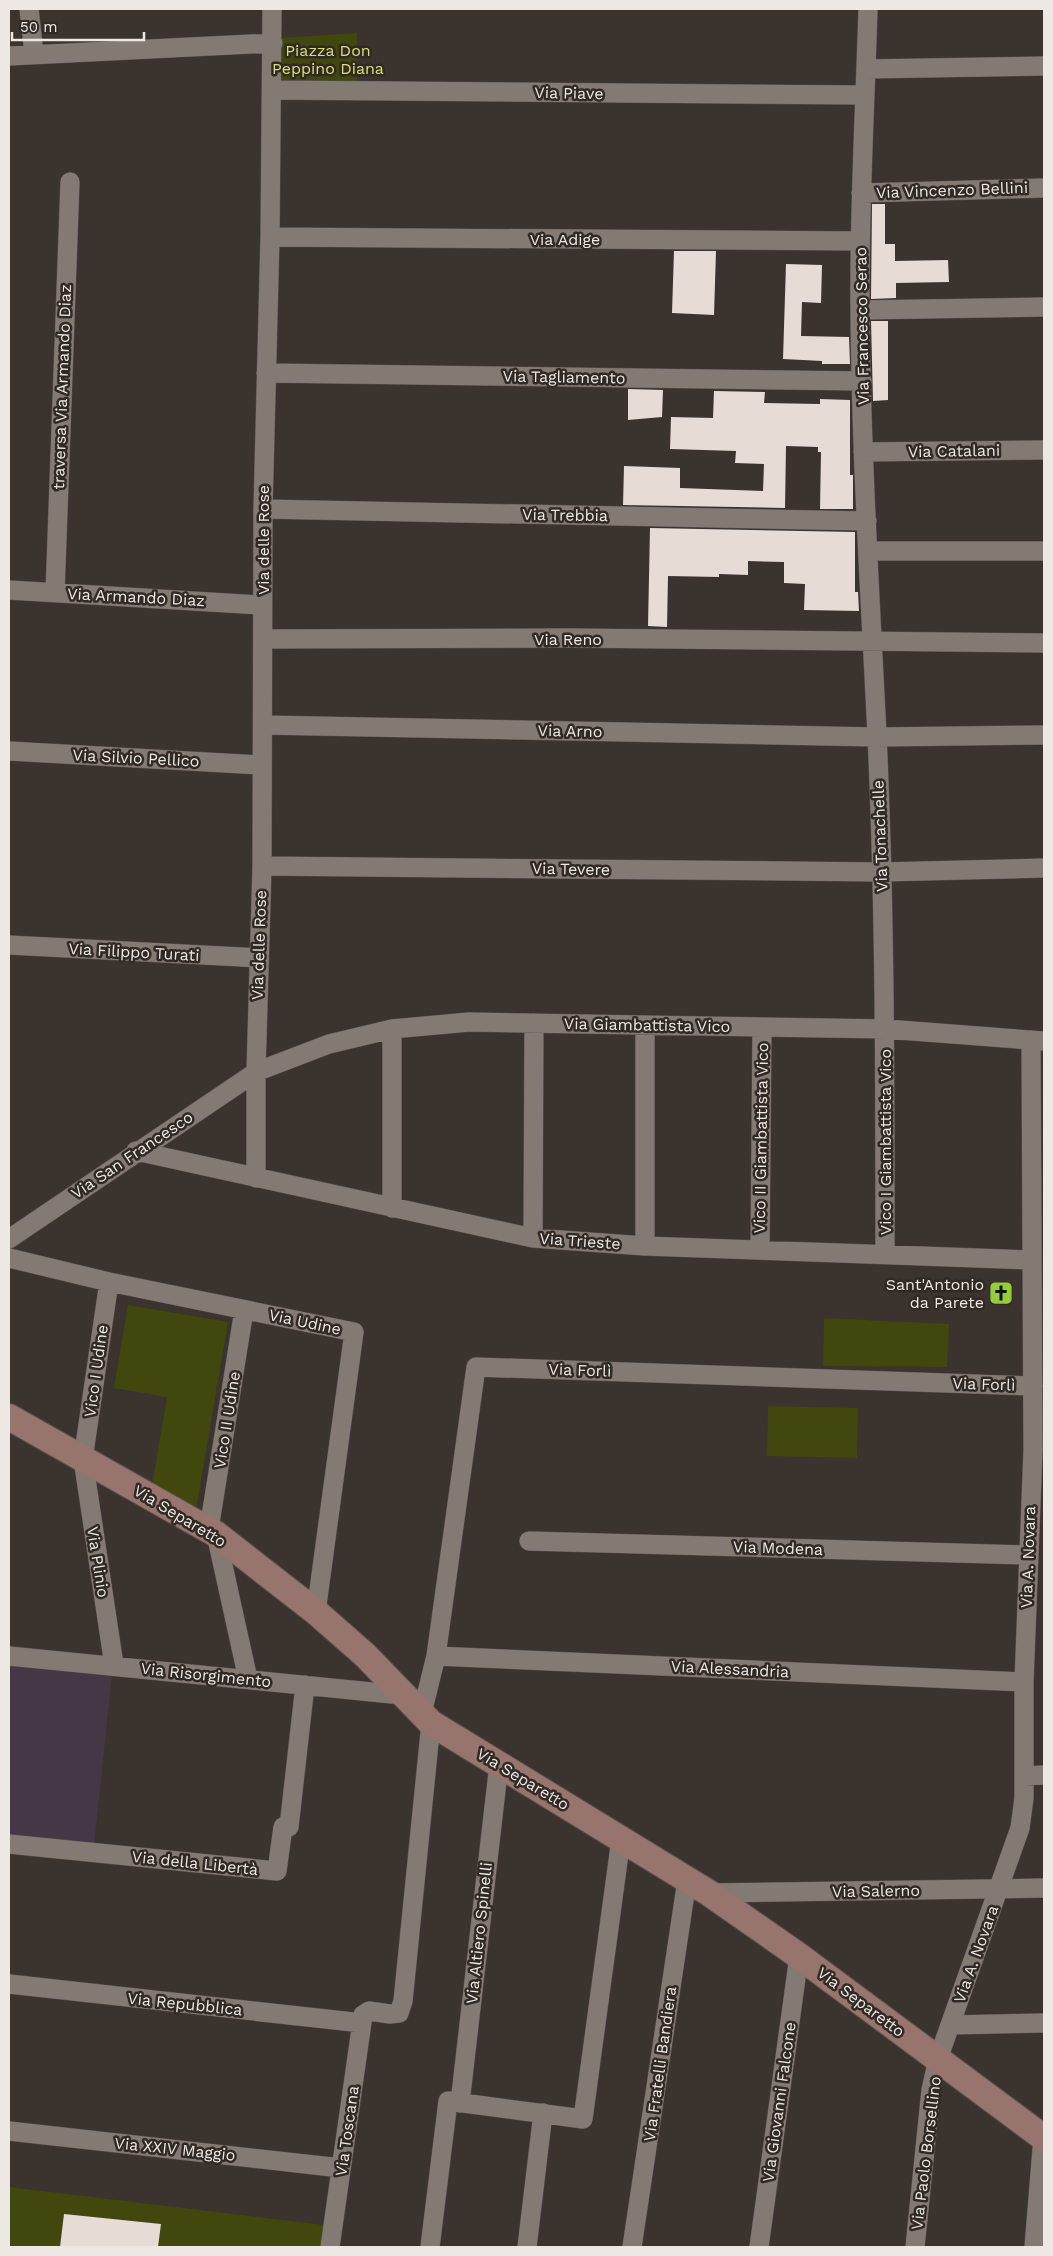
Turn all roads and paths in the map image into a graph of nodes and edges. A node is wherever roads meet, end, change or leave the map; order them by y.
1 (29, 9) edge
2 (272, 9) edge
3 (868, 9) edge
4 (273, 43) junction
5 (34, 54) junction
6 (9, 56) edge
7 (1044, 66) edge
8 (866, 69) junction
9 (272, 90) junction
10 (866, 95) junction
11 (70, 182) dead end
12 (1044, 188) edge
13 (861, 193) junction
14 (270, 237) junction
15 (860, 241) junction
16 (1044, 307) edge
17 (860, 310) junction
18 (266, 373) junction
19 (862, 381) junction
20 (1044, 450) edge
21 (864, 452) junction
22 (262, 509) junction
23 (867, 521) junction
24 (869, 551) junction
25 (1044, 551) edge
26 (9, 590) edge
27 (55, 593) junction
28 (262, 605) junction
29 (263, 639) junction
30 (872, 643) junction
31 (1044, 643) edge
32 (263, 725) junction
33 (1044, 735) edge
34 (877, 737) junction
35 (9, 751) edge
36 (262, 765) junction
37 (262, 866) junction
38 (1044, 868) edge
39 (881, 872) junction
40 (9, 945) edge
41 (259, 958) junction
42 (534, 1023) junction
43 (646, 1026) junction
44 (762, 1027) junction
45 (392, 1029) junction
46 (886, 1030) junction
47 (1038, 1041) edge
48 (256, 1072) junction
49 (136, 1151) junction
50 (256, 1178) junction
51 (392, 1208) junction
52 (533, 1238) junction
53 (9, 1239) edge
54 (645, 1246) junction
55 (760, 1249) junction
56 (885, 1254) junction
57 (9, 1258) edge
58 (1036, 1262) edge
59 (109, 1282) junction
60 (244, 1310) junction
61 (1038, 1331) edge
62 (1033, 1386) junction
63 (9, 1417) edge
64 (1038, 1449) edge
65 (83, 1459) junction
66 (212, 1532) junction
67 (529, 1541) dead end
68 (1028, 1555) junction
69 (1036, 1578) edge
70 (316, 1612) junction
71 (9, 1656) edge
72 (436, 1656) junction
73 (114, 1665) junction
74 (248, 1679) junction
75 (1024, 1682) junction
76 (305, 1685) junction
77 (402, 1695) junction
78 (427, 1718) junction
79 (499, 1764) junction
80 (1044, 1775) edge
81 (1024, 1776) junction
82 (621, 1839) junction
83 (9, 1844) edge
84 (698, 1887) junction
85 (1044, 1888) edge
86 (999, 1889) junction
87 (799, 1956) junction
88 (9, 1984) edge
89 (363, 2019) junction
90 (1044, 2023) edge
91 (950, 2025) junction
92 (938, 2059) junction
93 (460, 2103) junction
94 (543, 2114) junction
95 (9, 2131) edge
96 (1043, 2137) edge
97 (341, 2168) junction
98 (330, 2247) edge
99 (430, 2247) edge
100 (527, 2247) edge
101 (632, 2247) edge
102 (759, 2247) edge
103 (915, 2247) edge
104 (1034, 2247) edge

1 - 5 street
2 - 4 street, Via delle Rose
3 - 8 street, Via Francesco Serao
4 - 5 street
4 - 9 street, Via delle Rose
5 - 6 street
7 - 8 street
8 - 10 street, Via Francesco Serao
9 - 10 street, Via Piave
9 - 14 street, Via delle Rose
10 - 13 street, Via Francesco Serao
11 - 27 street, traversa Via Armando Diaz
12 - 13 street, Via Vincenzo Bellini
13 - 15 street, Via Francesco Serao
14 - 15 street, Via Adige
14 - 18 street, Via delle Rose
15 - 17 street, Via Francesco Serao
16 - 17 street
17 - 19 street, Via Francesco Serao
18 - 19 street, Via Tagliamento
18 - 22 street, Via delle Rose
19 - 21 street, Via Francesco Serao
20 - 21 street, Via Catalani
21 - 23 street, Via Francesco Serao
22 - 23 street, Via Trebbia
22 - 28 street, Via delle Rose
23 - 24 street, Via Francesco Serao
24 - 25 street
24 - 30 street, Via Francesco Serao
26 - 27 street, Via Armando Diaz
27 - 28 street, Via Armando Diaz
28 - 29 street, Via delle Rose
29 - 30 street, Via Reno
29 - 32 street, Via delle Rose
30 - 31 street, Via Reno
30 - 34 street, Via Tonachelle
32 - 34 street, Via Arno
32 - 36 street, Via delle Rose
33 - 34 street, Via Arno
34 - 39 street, Via Tonachelle
35 - 36 street, Via Silvio Pellico
36 - 37 street, Via delle Rose
37 - 39 street, Via Tevere
37 - 41 street, Via delle Rose
38 - 39 street, Via Tevere
39 - 46 street, Via Tonachelle
40 - 41 street, Via Filippo Turati
41 - 48 street, Via delle Rose
42 - 43 street, Via Giambattista Vico
42 - 45 street, Via Giambattista Vico
42 - 52 street
43 - 44 street, Via Giambattista Vico
43 - 54 street
44 - 46 street, Via Giambattista Vico
44 - 55 street, Vico II Giambattista Vico
45 - 48 street, Via Giambattista Vico
45 - 51 street
46 - 47 street, Via Giambattista Vico
46 - 56 street, Vico I Giambattista Vico
47 - 58 street, Via A. Novara
48 - 49 street, Via San Francesco
48 - 50 street, Via delle Rose
49 - 50 street, Via Trieste
49 - 53 street, Via San Francesco
50 - 51 street, Via Trieste
51 - 52 street, Via Trieste
52 - 54 street, Via Trieste
54 - 55 street, Via Trieste
55 - 56 street, Via Trieste
56 - 58 street, Via Trieste
57 - 59 street, Via Udine
58 - 61 street, Via A. Novara
59 - 60 street, Via Udine
59 - 65 street, Vico I Udine
60 - 66 street, Vico II Udine
60 - 70 street, Via Udine
61 - 62 street, Via A. Novara
62 - 64 street, Via A. Novara
62 - 72 street, Via Forlì
63 - 65 street, Via Separetto
64 - 68 street, Via A. Novara
65 - 66 street, Via Separetto
65 - 73 street, Via Plinio
66 - 70 street, Via Separetto
66 - 74 street
67 - 68 street, Via Modena
68 - 69 street, Via A. Novara
69 - 75 street, Via A. Novara
70 - 77 street, Via Separetto
71 - 73 street, Via Risorgimento
72 - 75 street, Via Alessandria
72 - 78 street, Via Forlì
73 - 74 street, Via Risorgimento
74 - 76 street, Via Risorgimento
75 - 81 street, Via A. Novara
76 - 77 street, Via Risorgimento
76 - 83 street, Via della Libertà
77 - 78 street, Via Separetto
78 - 79 street, Via Separetto
78 - 89 street, Via Repubblica
79 - 82 street, Via Separetto
79 - 93 street, Via Altiero Spinelli
80 - 81 street
81 - 86 street, Via A. Novara
82 - 84 street, Via Separetto
82 - 94 street
84 - 86 street, Via Salerno
84 - 87 street, Via Separetto
84 - 101 street, Via Fratelli Bandiera
85 - 86 street, Via Salerno
86 - 91 street, Via A. Novara
87 - 92 street, Via Separetto
87 - 102 street, Via Giovanni Falcone
88 - 89 street, Via Repubblica
89 - 97 street, Via Toscana
90 - 91 street
91 - 92 street, Via A. Novara
92 - 96 street, Via Separetto
92 - 103 street, Via Paolo Borsellino
93 - 94 street
93 - 99 street
94 - 100 street
95 - 97 street, Via XXIV Maggio
96 - 104 street
97 - 98 street, Via Toscana

